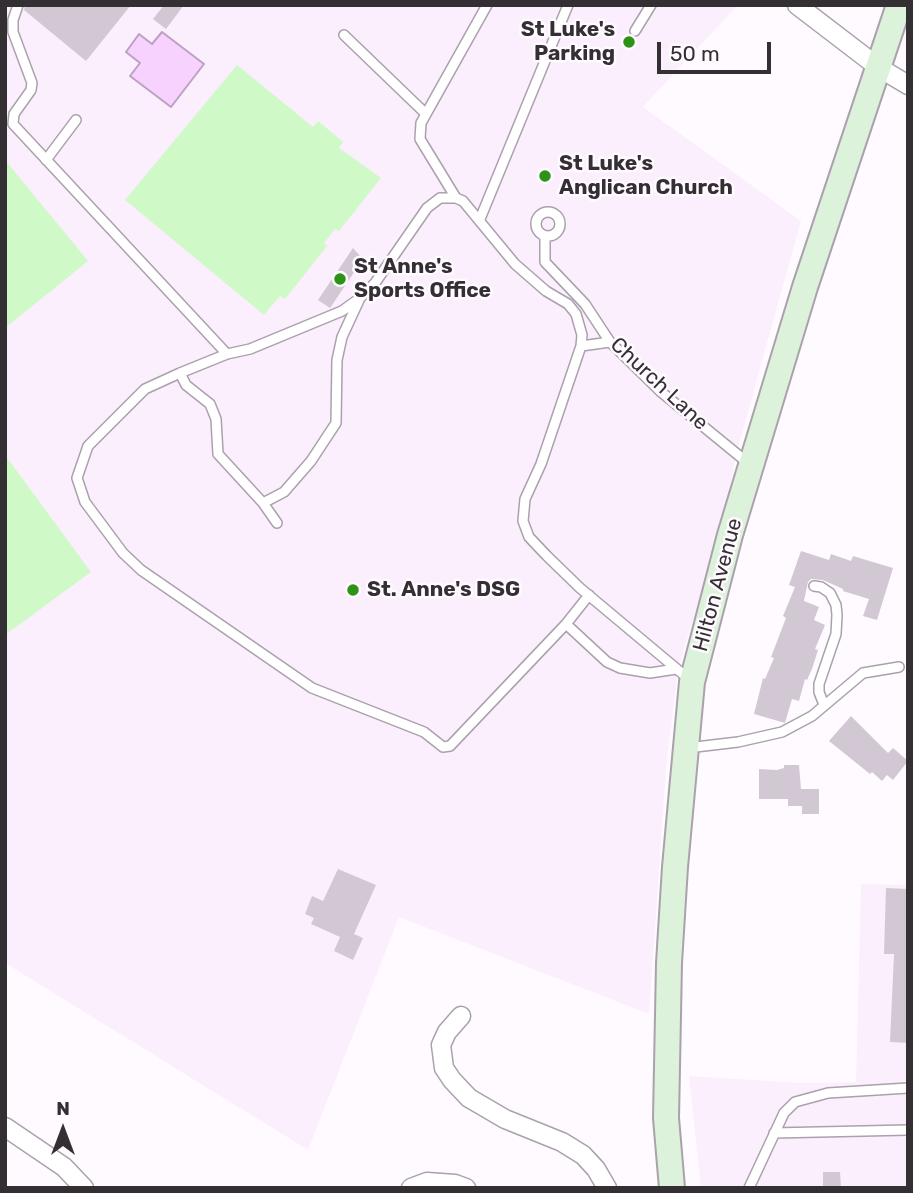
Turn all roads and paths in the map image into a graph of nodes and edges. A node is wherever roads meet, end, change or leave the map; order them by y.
1 (18, 5) edge
2 (487, 5) edge
3 (568, 5) edge
4 (651, 5) edge
5 (797, 5) edge
6 (899, 5) edge
7 (635, 31) dead end
8 (344, 35) dead end
9 (878, 67) junction
10 (908, 85) edge
11 (425, 113) junction
12 (76, 120) dead end
13 (46, 160) junction
14 (456, 198) junction
15 (480, 219) junction
16 (545, 236) dead end
17 (360, 298) junction
18 (610, 342) junction
19 (581, 346) junction
20 (227, 354) junction
21 (180, 373) junction
22 (752, 467) junction
23 (263, 503) junction
24 (277, 523) dead end
25 (814, 586) dead end
26 (589, 595) junction
27 (566, 624) junction
28 (899, 667) dead end
29 (684, 675) junction
30 (824, 705) junction
31 (685, 748) junction
32 (461, 1016) dead end
33 (908, 1087) edge
34 (5, 1127) edge
35 (908, 1130) edge
36 (774, 1133) junction
37 (84, 1188) edge
38 (411, 1188) edge
39 (466, 1188) edge
40 (607, 1188) edge
41 (671, 1188) edge
42 (748, 1188) edge

1 - 13 lane
2 - 11 lane
3 - 15 lane
4 - 7 lane
5 - 9 street
6 - 9 street, Hilton Avenue
8 - 11 lane
9 - 10 street
9 - 22 street, Hilton Avenue
11 - 14 lane
12 - 13 lane
13 - 20 lane
14 - 15 lane
14 - 17 lane
15 - 19 lane
16 - 18 lane, Church Lane
17 - 20 lane
17 - 23 lane
18 - 19 lane
18 - 22 lane, Church Lane
19 - 26 lane
20 - 21 lane
21 - 23 lane
21 - 27 lane
22 - 29 street, Hilton Avenue
23 - 24 lane
25 - 30 lane
26 - 27 lane
26 - 29 lane
27 - 29 lane
28 - 30 lane
29 - 31 street, Hilton Avenue
30 - 31 lane
31 - 41 street, Hilton Avenue
32 - 40 street
33 - 36 lane
34 - 37 street
35 - 36 lane
36 - 42 lane
38 - 39 street

